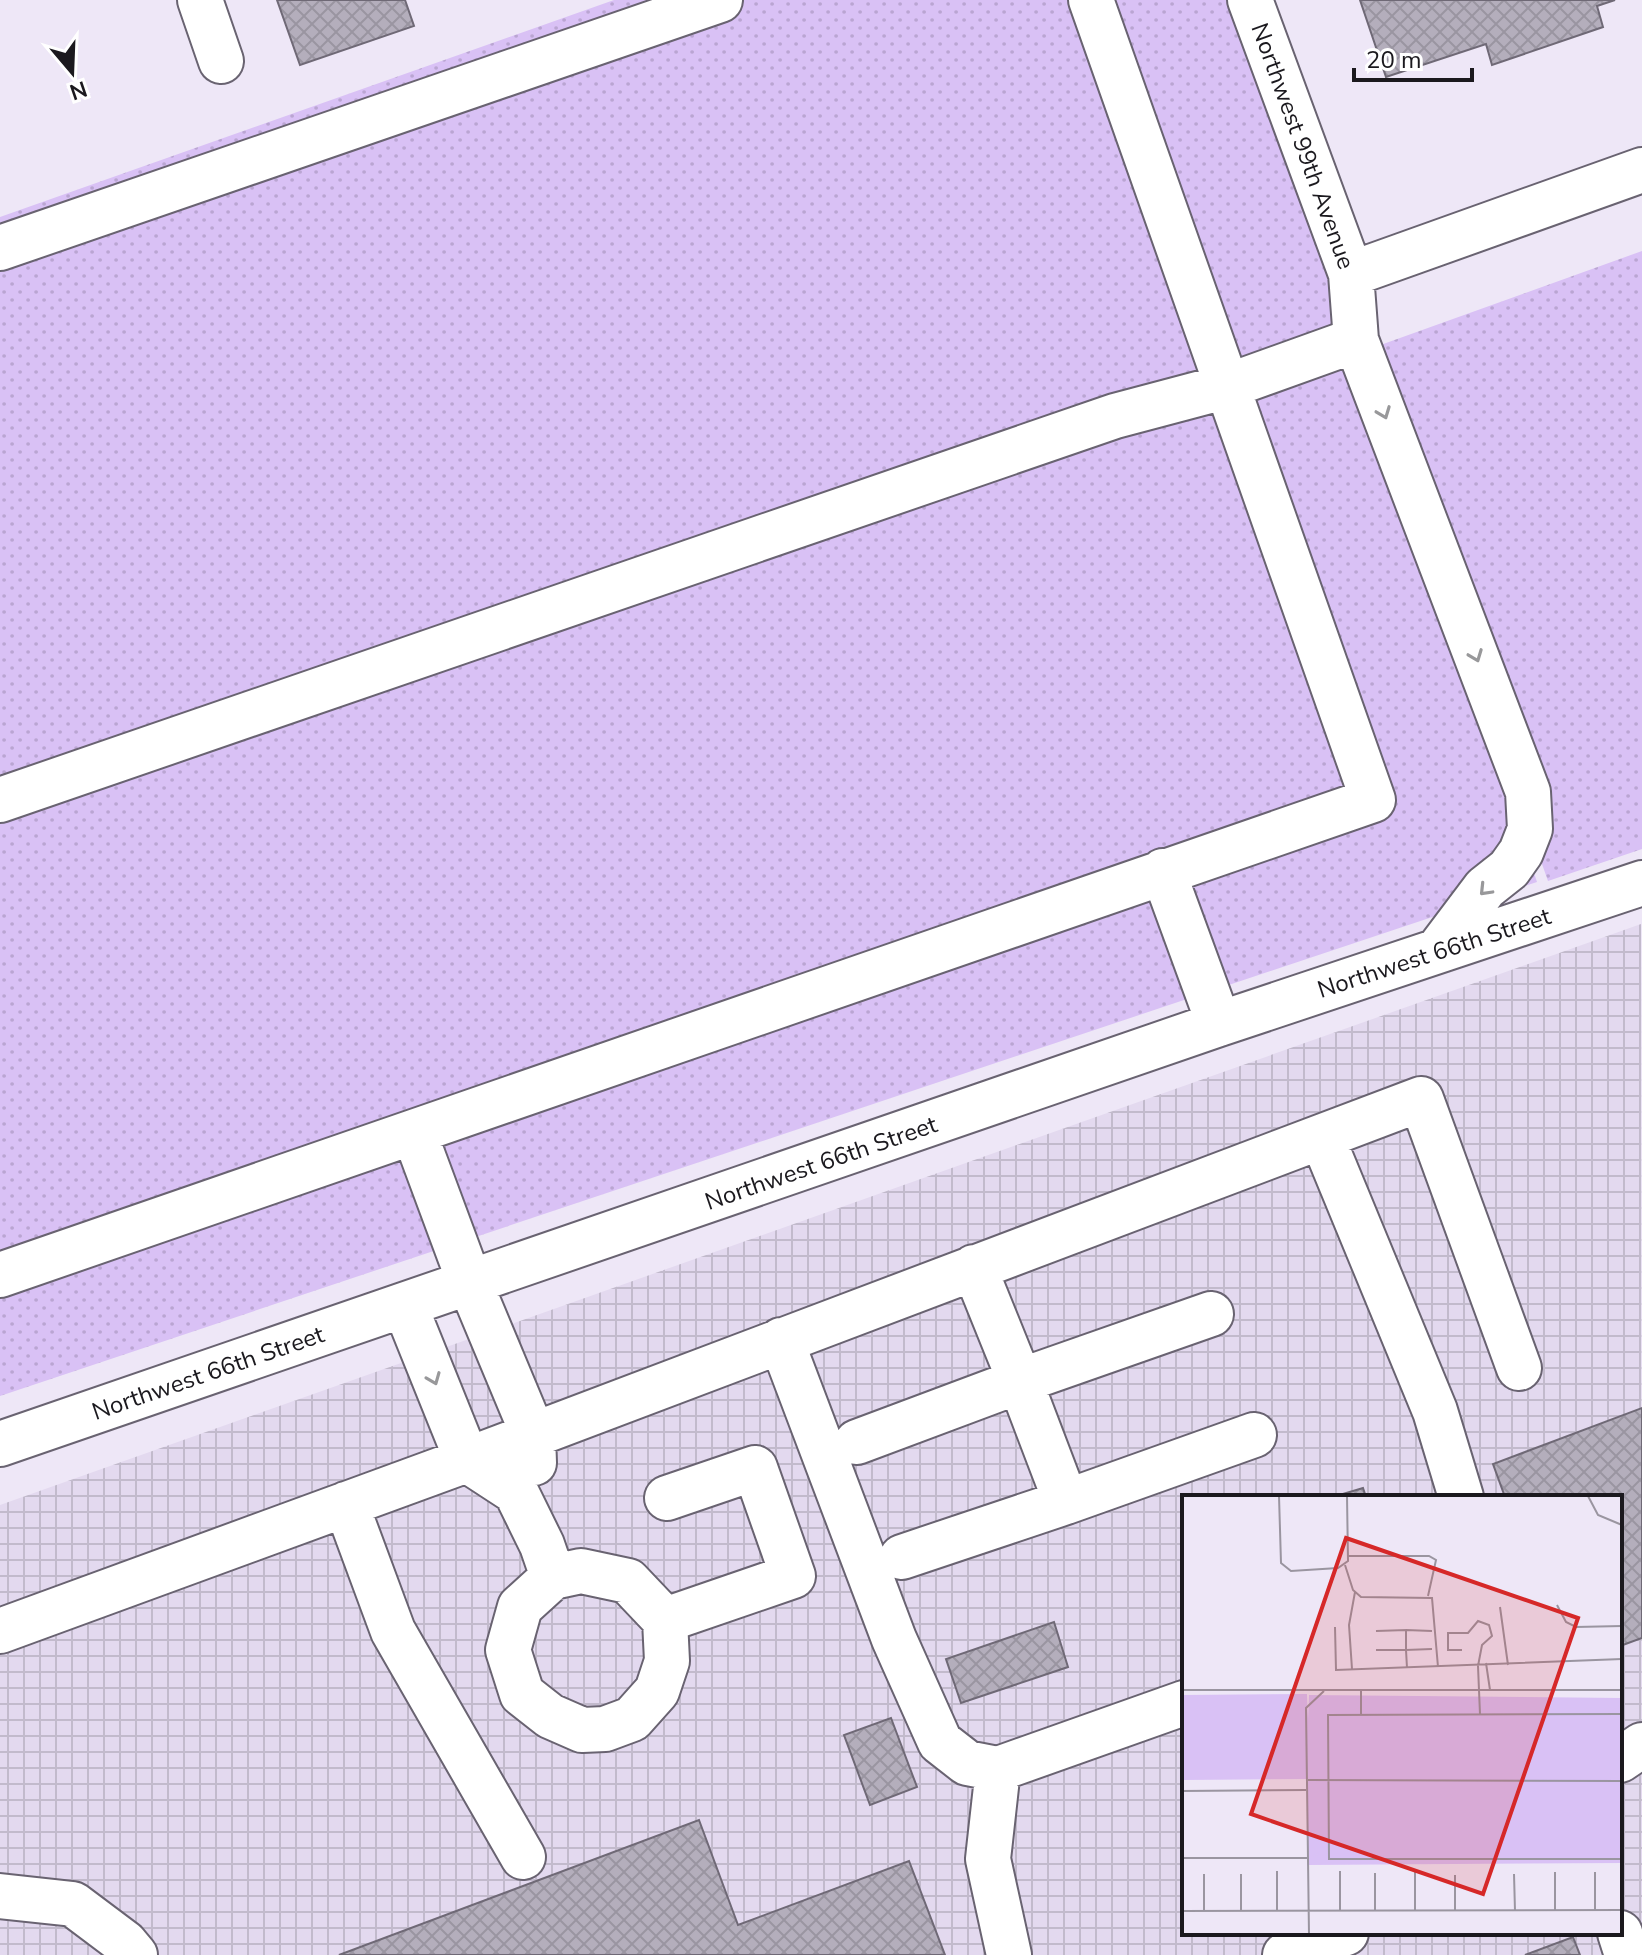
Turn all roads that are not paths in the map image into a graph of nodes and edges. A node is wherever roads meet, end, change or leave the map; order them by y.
1 (200, 0) edge
2 (720, 0) edge
3 (1091, 0) edge
4 (1250, 0) edge
5 (221, 61) dead end
6 (1642, 170) edge
7 (0, 248) edge
8 (1351, 274) junction
9 (1356, 340) junction
10 (1228, 386) junction
11 (0, 800) edge
12 (1163, 871) junction
13 (1642, 883) edge
14 (1439, 949) junction
15 (1219, 1024) junction
16 (414, 1132) junction
17 (1322, 1137) junction
18 (974, 1267) junction
19 (0, 1275) edge
20 (470, 1283) junction
21 (405, 1306) junction
22 (1211, 1314) dead end
23 (781, 1340) junction
24 (1519, 1368) dead end
25 (1020, 1381) junction
26 (533, 1434) junction
27 (1254, 1435) dead end
28 (857, 1442) dead end
29 (0, 1444) edge
30 (467, 1460) junction
31 (1460, 1495) edge
32 (667, 1498) dead end
33 (1066, 1502) junction
34 (346, 1504) junction
35 (902, 1557) dead end
36 (548, 1561) junction
37 (665, 1620) junction
38 (0, 1631) edge
39 (1182, 1704) edge
40 (1642, 1745) edge
41 (1622, 1759) edge
42 (998, 1769) junction
43 (523, 1857) dead end
44 (0, 1896) edge
45 (1340, 1935) edge
46 (1621, 1935) edge
47 (135, 1955) edge
48 (1009, 1955) edge
49 (1285, 1955) edge
50 (1627, 1955) edge

1 - 5 street
2 - 7 street
3 - 10 street
4 - 8 street, Northwest 99th Avenue
6 - 8 street
8 - 9 street, Northwest 99th Avenue
9 - 10 street
9 -> 14 street, Northwest 99th Avenue
10 - 11 street
10 - 12 street
12 - 15 street
12 - 16 street
13 - 14 street, Northwest 66th Street
14 - 15 street, Northwest 66th Street
15 - 20 street, Northwest 66th Street
16 - 19 street
16 - 20 street
17 - 18 street
17 - 24 street
17 - 31 street
18 - 23 street
18 - 25 street
20 - 21 street, Northwest 66th Street
20 - 26 street
21 - 29 street, Northwest 66th Street
21 -> 30 street
22 - 25 street
23 - 26 street
23 - 42 street
25 - 28 street
25 - 33 street
26 - 30 street
26 - 36 street
27 - 33 street
30 - 34 street
30 - 36 street
32 - 37 street
33 - 35 street
34 - 38 street
34 - 43 street
36 - 37 street
36 - 37 street
39 - 42 street
40 - 41 street
42 - 48 street
44 - 47 street
45 - 49 street
46 - 50 street

